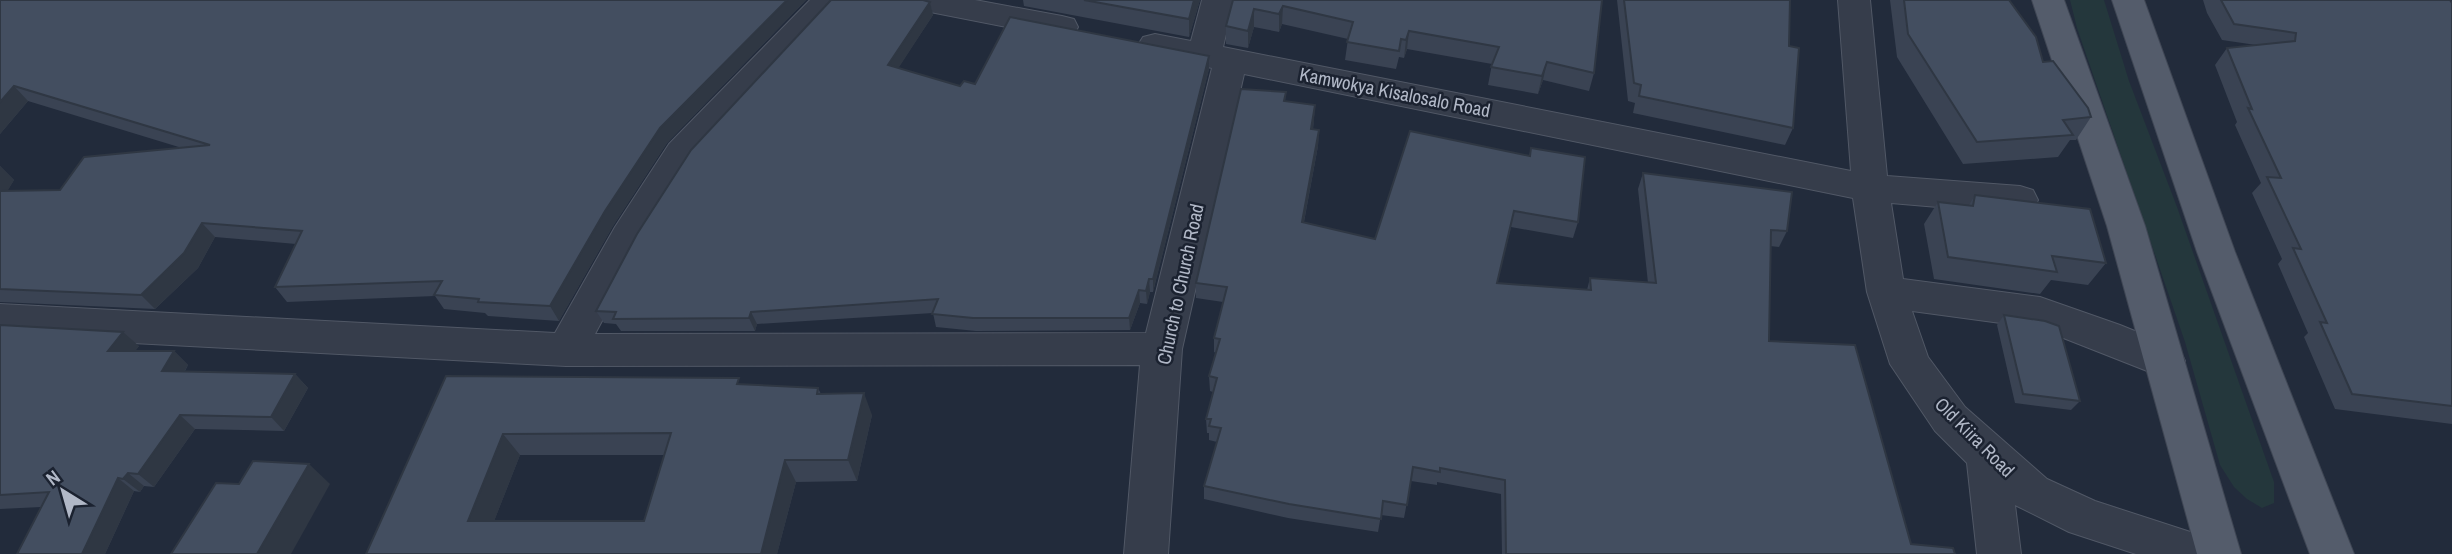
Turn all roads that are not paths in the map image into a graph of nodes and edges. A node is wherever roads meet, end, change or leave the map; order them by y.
1 (828, 0) edge
2 (920, 0) edge
3 (1218, 0) edge
4 (1854, 0) edge
5 (2048, 0) edge
6 (2128, 0) edge
7 (1218, 57) junction
8 (1870, 188) junction
9 (2020, 200) edge
10 (1886, 292) junction
11 (0, 320) edge
12 (1162, 349) junction
13 (566, 350) junction
14 (2165, 361) junction
15 (1987, 455) junction
16 (1146, 554) edge
17 (1999, 554) edge
18 (2199, 554) edge
19 (2219, 554) edge
20 (2332, 554) edge

1 - 13 street
2 - 7 street, Kamwokya Kisalosalo Road
3 - 7 street
4 - 8 street, Old Kiira Road
5 - 14 main road
6 - 20 main road
7 - 8 street, Kamwokya Kisalosalo Road
7 - 12 street, Church to Church Road
8 - 9 street, Kamwokya Kisalosalo Road
8 - 10 street, Old Kiira Road
10 - 14 street
10 - 15 street, Old Kiira Road
11 - 13 street
12 - 13 street
12 - 16 street, Church to Church Road
14 - 19 main road
15 - 17 street
15 - 18 street, Old Kiira Road

